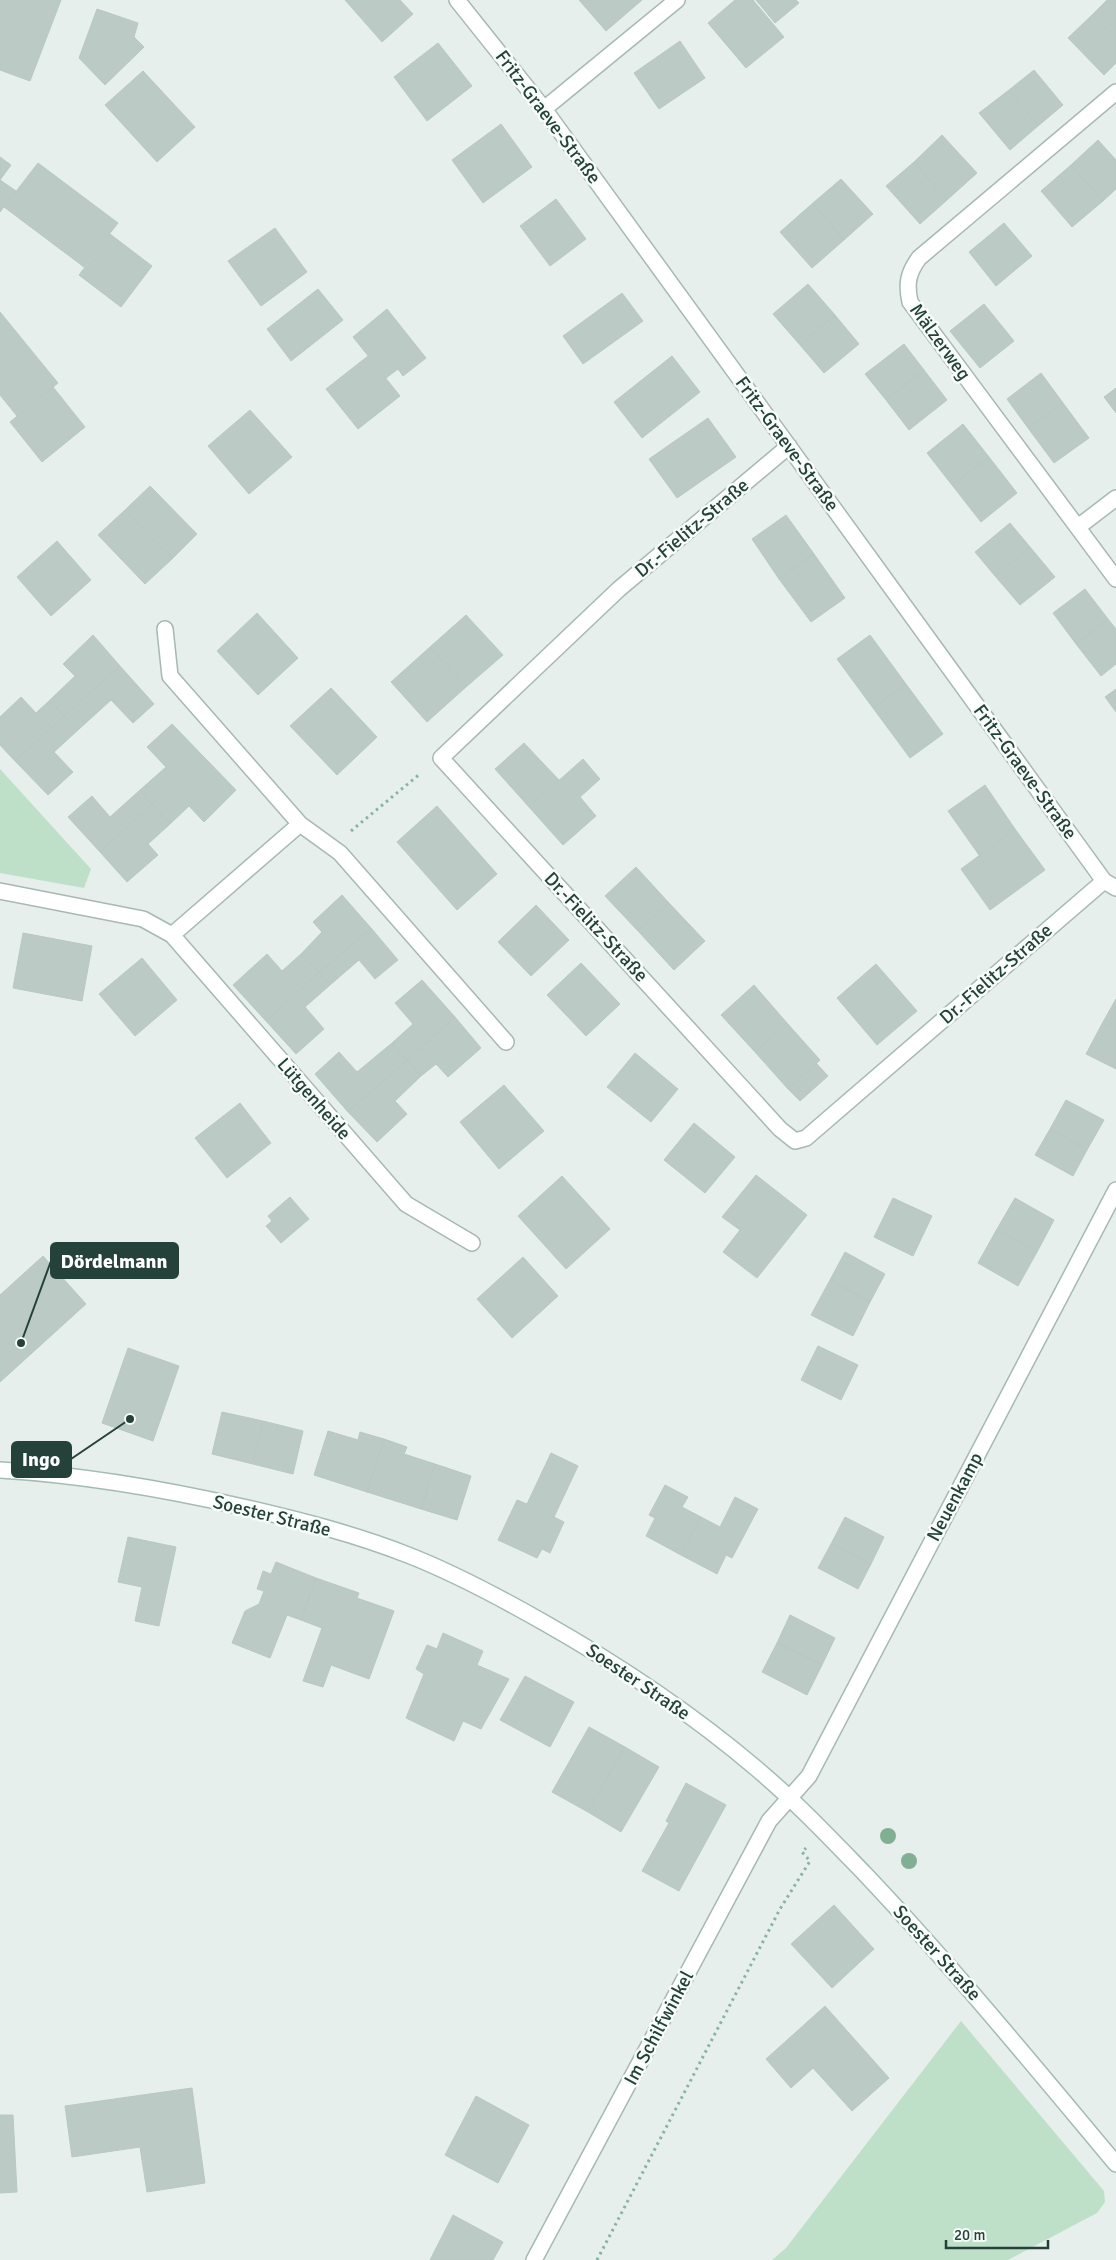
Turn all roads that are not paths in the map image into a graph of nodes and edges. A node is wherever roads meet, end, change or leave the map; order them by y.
1 (457, 0) edge
2 (677, 0) edge
3 (1116, 92) edge
4 (544, 109) junction
5 (789, 446) junction
6 (1116, 498) edge
7 (1078, 527) junction
8 (1116, 579) edge
9 (165, 629) dead end
10 (300, 824) junction
11 (1110, 885) edge
12 (0, 891) edge
13 (172, 935) junction
14 (506, 1042) dead end
15 (1116, 1190) edge
16 (472, 1243) dead end
17 (0, 1470) edge
18 (790, 1800) junction
19 (1116, 2164) edge
20 (534, 2260) edge

1 - 4 street, Fritz-Graeve-Straße
2 - 4 street
3 - 7 street, Mälzerweg
4 - 5 street, Fritz-Graeve-Straße
5 - 11 street, Fritz-Graeve-Straße
5 - 11 street, Dr.-Fielitz-Straße
6 - 7 street
7 - 8 street, Mälzerweg
9 - 10 street
10 - 13 street
10 - 14 street
12 - 13 street, Lütgenheide
13 - 16 street, Lütgenheide
15 - 18 street, Neuenkamp
17 - 18 street, Soester Straße
18 - 19 street, Soester Straße
18 - 20 street, Im Schilfwinkel

